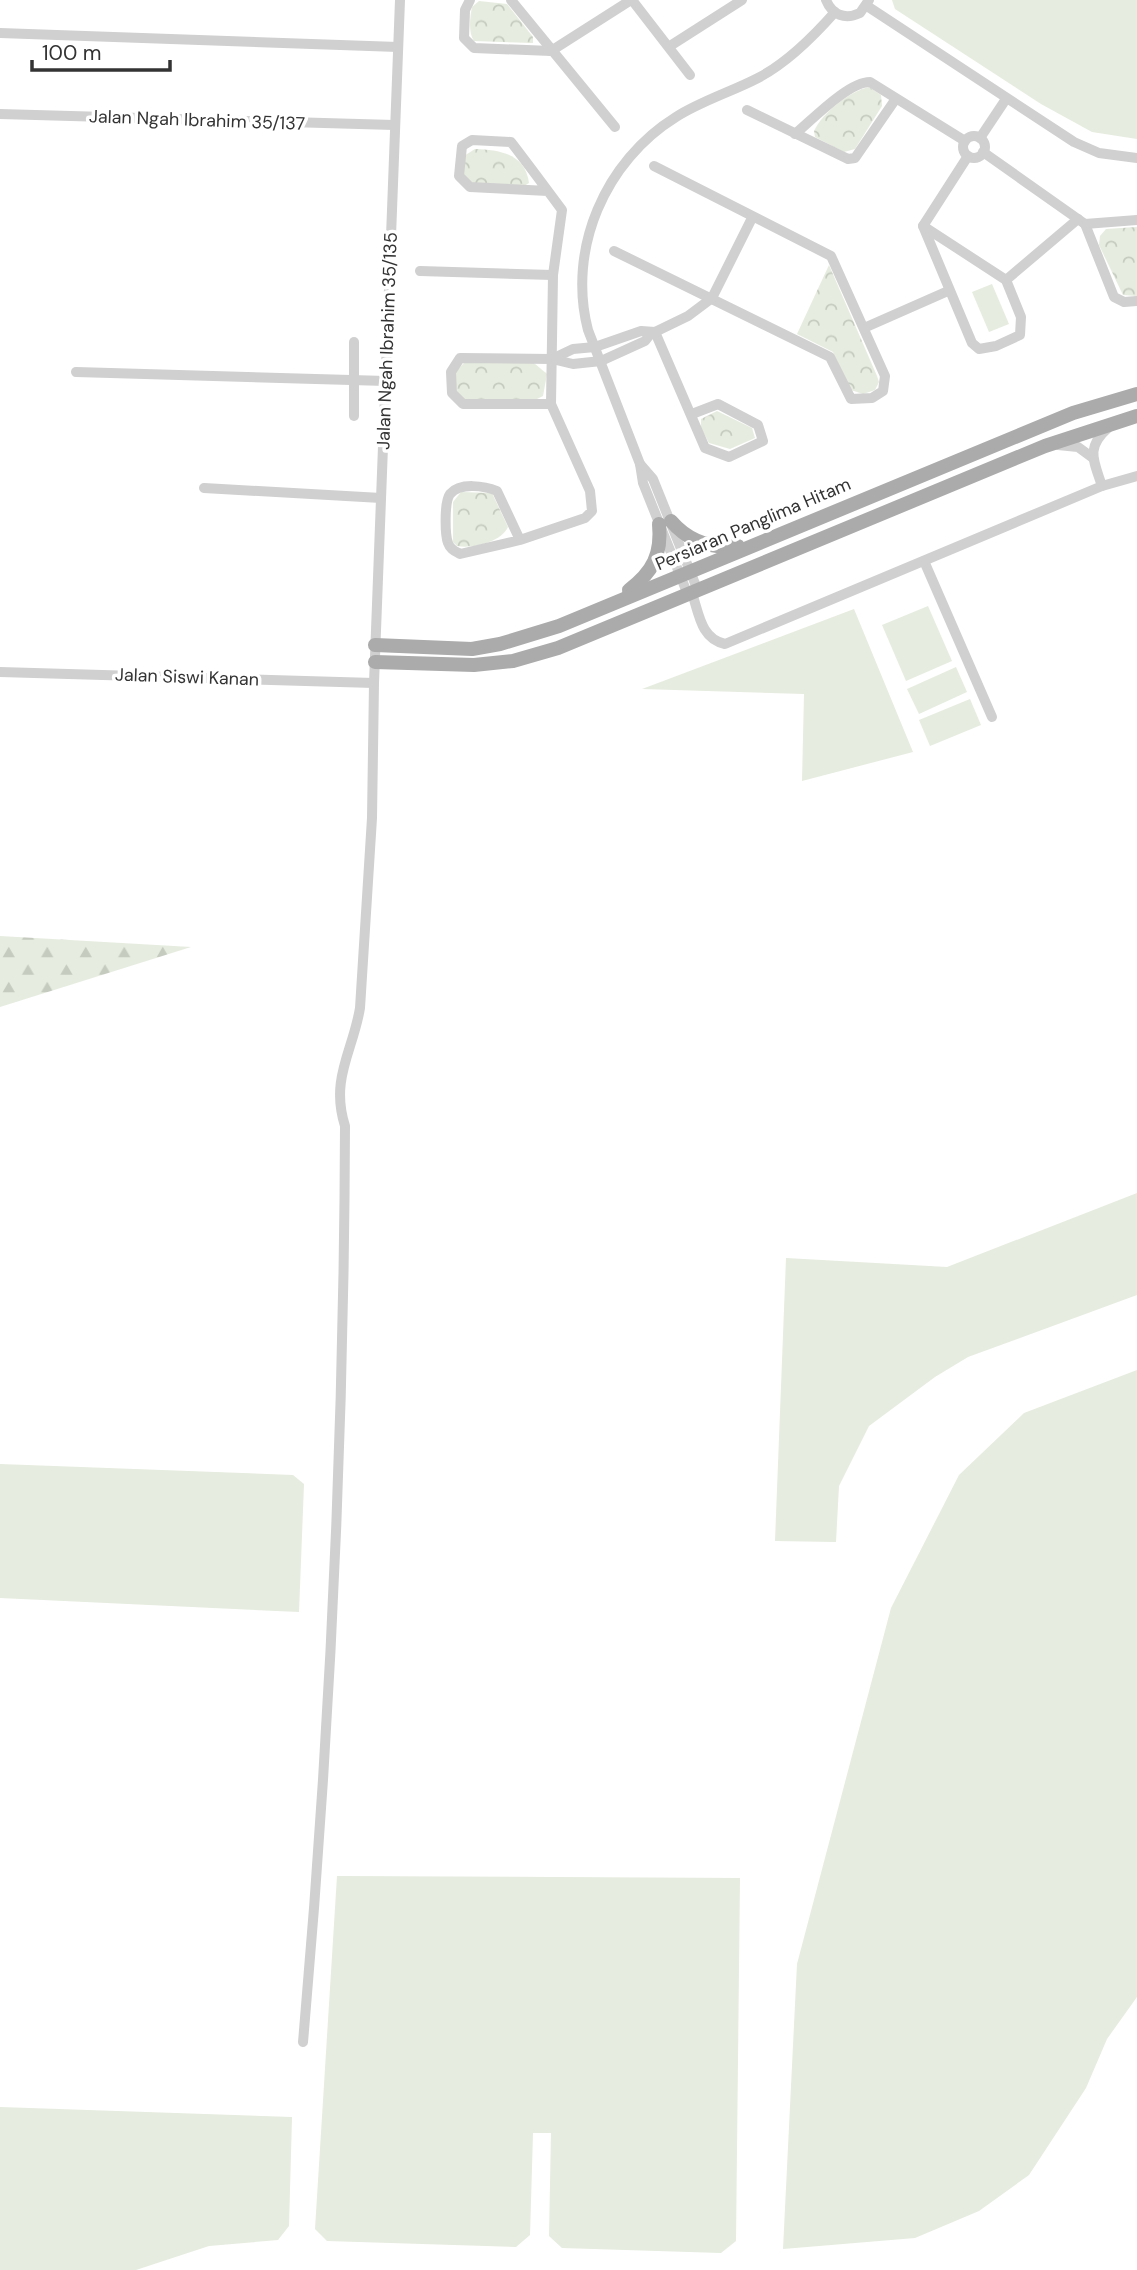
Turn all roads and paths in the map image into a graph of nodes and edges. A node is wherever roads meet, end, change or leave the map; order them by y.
1 (400, 0) edge
2 (470, 0) edge
3 (510, 0) edge
4 (631, 0) edge
5 (742, 0) edge
6 (826, 0) edge
7 (868, 3) edge
8 (835, 12) junction
9 (0, 33) edge
10 (670, 46) junction
11 (398, 47) junction
12 (551, 51) junction
13 (690, 75) dead end
14 (1006, 99) junction
15 (895, 100) junction
16 (747, 110) dead end
17 (0, 114) edge
18 (394, 125) junction
19 (614, 127) dead end
20 (795, 134) junction
21 (980, 138) junction
22 (965, 141) junction
23 (982, 152) junction
24 (968, 156) junction
25 (1137, 158) edge
26 (654, 166) dead end
27 (548, 191) junction
28 (752, 218) junction
29 (1137, 220) edge
30 (1082, 222) junction
31 (923, 226) junction
32 (955, 246) junction
33 (614, 251) dead end
34 (935, 258) junction
35 (419, 271) dead end
36 (553, 275) junction
37 (1006, 280) junction
38 (948, 291) junction
39 (712, 298) junction
40 (1137, 301) edge
41 (864, 328) junction
42 (654, 332) junction
43 (354, 342) dead end
44 (595, 347) junction
45 (552, 359) junction
46 (601, 361) junction
47 (76, 372) dead end
48 (354, 380) junction
49 (386, 381) junction
50 (1137, 394) edge
51 (551, 404) junction
52 (692, 414) junction
53 (354, 416) dead end
54 (1137, 416) edge
55 (1115, 421) junction
56 (1045, 446) junction
57 (1093, 458) junction
58 (1137, 476) edge
59 (1102, 486) junction
60 (204, 488) dead end
61 (382, 498) junction
62 (665, 522) junction
63 (520, 540) junction
64 (756, 544) junction
65 (925, 561) junction
66 (685, 573) junction
67 (693, 593) junction
68 (611, 604) junction
69 (375, 645) junction
70 (375, 662) junction
71 (0, 672) edge
72 (374, 683) junction
73 (992, 716) dead end
74 (303, 2042) dead end

1 - 11 street, Jalan Ngah Ibrahim 35/135
2 - 12 street
3 - 12 street
4 - 10 street
4 - 12 street
5 - 10 street
6 - 8 street
7 - 8 street
7 - 14 street
8 - 44 street
9 - 11 street
10 - 13 street
11 - 18 street, Jalan Ngah Ibrahim 35/135
12 - 19 street
14 - 21 street
14 - 25 street
15 - 20 street
15 - 20 street
15 - 22 street
16 - 20 street
17 - 18 street, Jalan Ngah Ibrahim 35/137
18 - 49 street, Jalan Ngah Ibrahim 35/135
21 - 22 street
21 - 23 street
22 - 24 street
23 - 24 street
23 - 30 street
24 - 31 street
26 - 28 street
27 - 27 street
27 - 36 street
28 - 39 street
28 - 41 street
29 - 30 street
30 - 37 street
30 - 40 street
31 - 32 street
31 - 34 street
32 - 34 street
32 - 37 street
33 - 39 street
34 - 38 street
35 - 36 street
36 - 45 street
37 - 38 street
38 - 41 street
39 - 41 street
39 - 42 street
42 - 44 street
42 - 46 street
42 - 52 street
43 - 48 street
44 - 45 street
44 - 46 street
45 - 46 street
45 - 51 street
45 - 51 street
46 - 62 street
47 - 48 street
48 - 49 street
48 - 53 street
49 - 61 street, Jalan Ngah Ibrahim 35/135
50 - 64 main road, Persiaran Panglima Hitam
51 - 63 street
52 - 52 street
54 - 55 main road
55 - 56 main road
55 - 57 street
56 - 57 street
56 - 67 main road
57 - 59 street
58 - 59 street
59 - 65 street
60 - 61 street
61 - 69 street, Jalan Ngah Ibrahim 35/135
62 - 64 main road
62 - 66 street
62 - 68 main road
63 - 63 street
64 - 66 main road, Persiaran Panglima Hitam
65 - 67 street
65 - 73 street
66 - 67 street
66 - 68 main road, Persiaran Panglima Hitam
67 - 70 main road
68 - 69 main road, Persiaran Panglima Hitam
69 - 70 street, Jalan Ngah Ibrahim 35/135
70 - 72 street, Jalan Ngah Ibrahim 35/135
71 - 72 street, Jalan Siswi Kanan
72 - 74 street, Jalan Ngah Ibrahim 35/135

